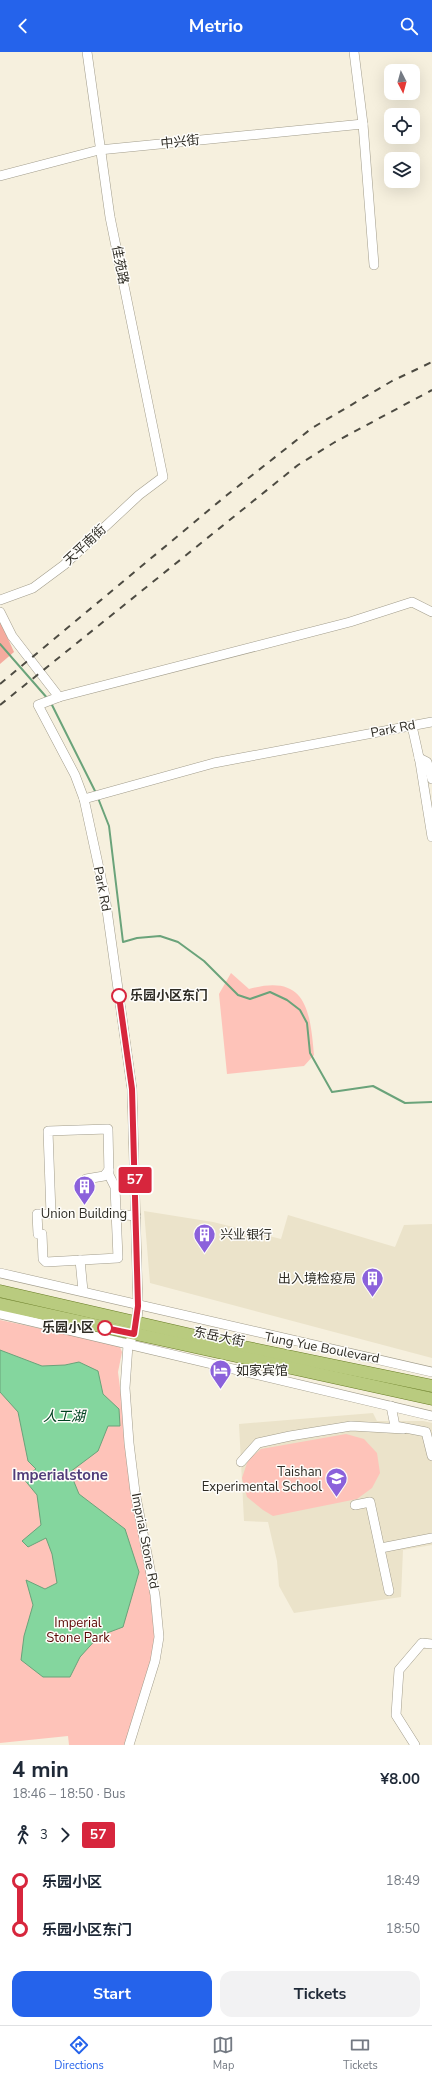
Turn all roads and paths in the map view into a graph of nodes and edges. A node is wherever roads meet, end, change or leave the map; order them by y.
1 (87, 52) edge
2 (354, 52) edge
3 (363, 124) junction
4 (100, 150) junction
5 (0, 176) edge
6 (374, 264) dead end
7 (163, 477) joint
8 (0, 600) edge
9 (0, 612) edge
10 (432, 612) edge
11 (56, 698) junction
12 (432, 722) edge
13 (412, 726) junction
14 (419, 758) junction
15 (432, 779) edge
16 (87, 799) junction
17 (432, 837) edge
18 (109, 1170) junction
19 (86, 1179) dead end
20 (116, 1214) junction
21 (136, 1216) junction
22 (80, 1260) junction
23 (0, 1273) edge
24 (0, 1291) edge
25 (82, 1291) junction
26 (0, 1304) edge
27 (138, 1306) junction
28 (0, 1314) edge
29 (137, 1322) junction
30 (134, 1334) junction
31 (128, 1345) junction
32 (432, 1372) edge
33 (432, 1386) edge
34 (432, 1398) edge
35 (391, 1406) junction
36 (432, 1416) edge
37 (399, 1428) junction
38 (432, 1456) edge
39 (241, 1462) dead end
40 (355, 1505) dead end
41 (432, 1538) edge
42 (381, 1548) junction
43 (389, 1591) dead end
44 (432, 1644) edge
45 (129, 1745) edge
46 (415, 1745) edge

1 - 4 street, 佳苑路
2 - 3 street
3 - 4 street, 中兴街
3 - 6 street
4 - 5 street, 中兴街
4 - 7 street, 佳苑路
7 - 8 street, 天平南街
9 - 11 street
10 - 11 street
11 - 16 street
12 - 13 street, Park Rd
13 - 14 street
13 - 16 street, Park Rd
14 - 15 street
14 - 17 street
16 - 21 street, Park Rd
18 - 19 street
18 - 20 street
18 - 22 street
20 - 21 street
20 - 22 street
21 - 27 street, Park Rd
22 - 25 street
23 - 25 street
24 - 29 main road
25 - 27 street
26 - 30 main road, 东岳大街
27 - 29 street, Park Rd
27 - 32 street
28 - 31 street
29 - 30 street, Park Rd
29 - 33 main road, Tung Yue Boulevard
30 - 31 street, Imprial Stone Rd
30 - 34 main road, 东岳大街
31 - 35 street
31 - 45 street, Imprial Stone Rd
35 - 36 street
35 - 37 street
37 - 38 street
37 - 39 street
40 - 42 street
41 - 42 street
42 - 43 street
44 - 46 street

